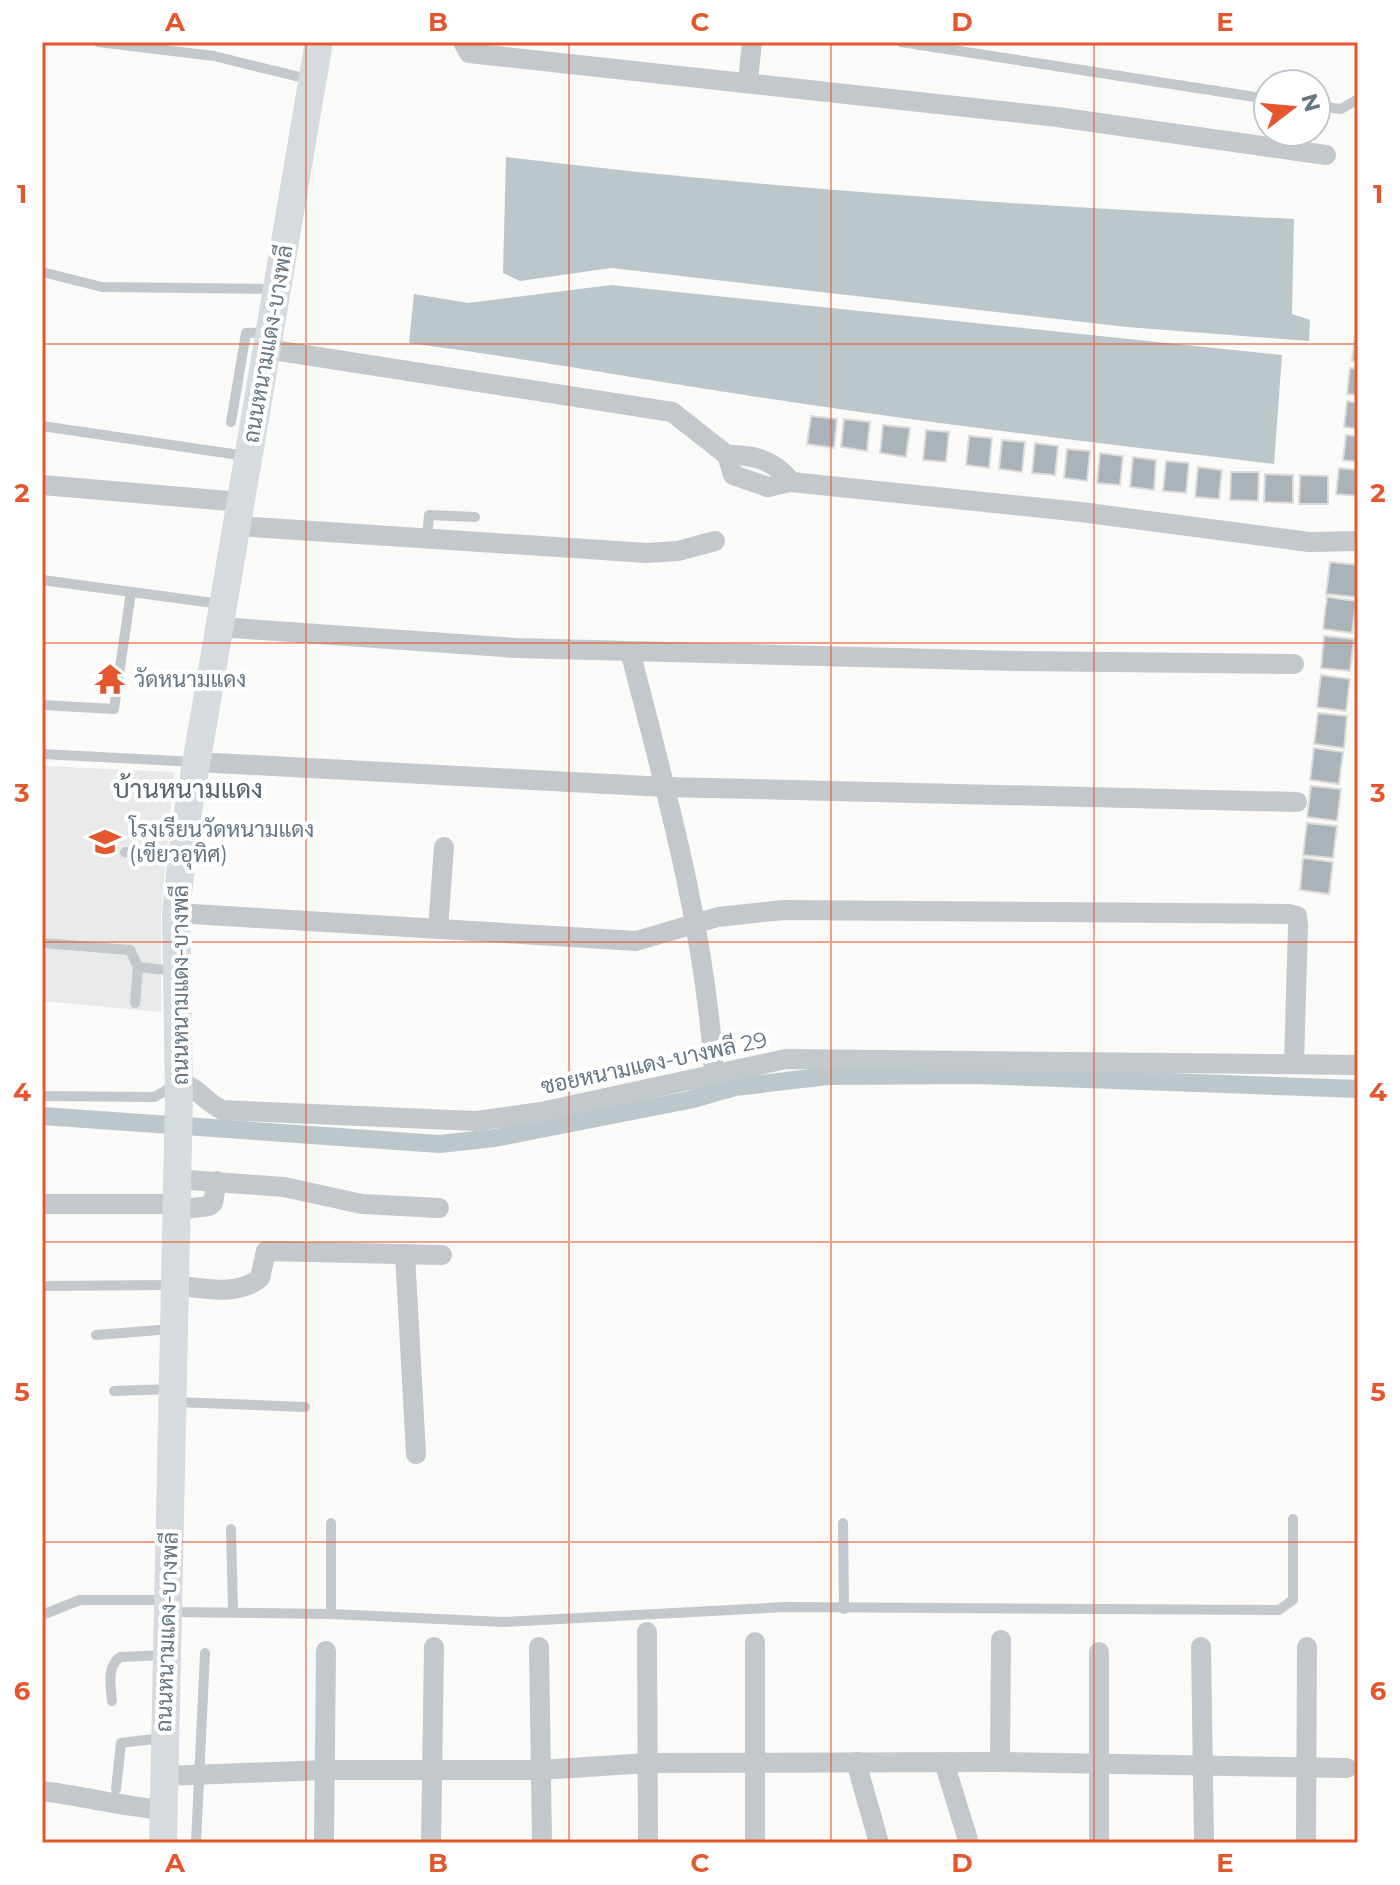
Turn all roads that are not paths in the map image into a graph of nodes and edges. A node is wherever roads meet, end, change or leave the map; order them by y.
1 (98, 42) edge
2 (319, 42) edge
3 (463, 42) edge
4 (752, 42) edge
5 (901, 42) edge
6 (313, 80) junction
7 (748, 81) junction
8 (1252, 97) edge
9 (1358, 99) edge
10 (1332, 108) edge
11 (1326, 155) dead end
12 (42, 272) edge
13 (277, 289) junction
14 (268, 340) junction
15 (231, 422) dead end
16 (42, 426) edge
17 (248, 456) junction
18 (42, 485) edge
19 (239, 514) junction
20 (475, 517) dead end
21 (427, 539) junction
22 (715, 541) dead end
23 (1358, 541) edge
24 (42, 580) edge
25 (131, 592) junction
26 (221, 616) junction
27 (630, 651) junction
28 (1294, 664) dead end
29 (42, 705) edge
30 (42, 754) edge
31 (196, 762) junction
32 (665, 787) junction
33 (1297, 802) dead end
34 (444, 847) dead end
35 (125, 852) dead end
36 (182, 857) junction
37 (176, 913) junction
38 (698, 924) junction
39 (438, 929) junction
40 (42, 943) edge
41 (138, 967) junction
42 (176, 971) junction
43 (135, 1003) dead end
44 (1294, 1063) junction
45 (1358, 1065) edge
46 (714, 1072) junction
47 (179, 1089) junction
48 (42, 1096) edge
49 (217, 1181) junction
50 (176, 1198) junction
51 (42, 1204) edge
52 (439, 1208) dead end
53 (405, 1254) junction
54 (442, 1255) dead end
55 (174, 1285) junction
56 (42, 1286) edge
57 (172, 1329) junction
58 (96, 1335) dead end
59 (114, 1391) dead end
60 (174, 1396) junction
61 (305, 1407) dead end
62 (416, 1454) dead end
63 (1293, 1519) dead end
64 (331, 1523) dead end
65 (843, 1523) dead end
66 (231, 1529) dead end
67 (168, 1606) junction
68 (844, 1609) junction
69 (233, 1611) junction
70 (331, 1614) junction
71 (42, 1615) edge
72 (647, 1632) dead end
73 (1001, 1640) dead end
74 (755, 1642) dead end
75 (434, 1647) dead end
76 (539, 1647) dead end
77 (1201, 1647) dead end
78 (1307, 1647) dead end
79 (326, 1651) dead end
80 (1099, 1652) dead end
81 (205, 1653) dead end
82 (168, 1655) junction
83 (112, 1701) dead end
84 (164, 1738) junction
85 (753, 1762) junction
86 (856, 1762) junction
87 (944, 1762) junction
88 (1000, 1762) junction
89 (648, 1763) junction
90 (1100, 1766) junction
91 (1306, 1766) junction
92 (1203, 1767) junction
93 (1347, 1768) dead end
94 (326, 1770) junction
95 (540, 1770) junction
96 (431, 1772) junction
97 (202, 1773) junction
98 (164, 1776) junction
99 (42, 1791) edge
100 (109, 1796) junction
101 (42, 1800) edge
102 (163, 1810) junction
103 (1204, 1842) edge
104 (163, 1843) edge
105 (196, 1843) edge
106 (324, 1843) edge
107 (431, 1843) edge
108 (542, 1843) edge
109 (648, 1843) edge
110 (755, 1843) edge
111 (879, 1843) edge
112 (969, 1843) edge
113 (1099, 1843) edge
114 (1306, 1843) edge

1 - 6 lane
2 - 6 main road, ถนนหนามแดง-บางพลี
3 - 7 street
4 - 7 street
5 - 8 lane
6 - 13 main road, ถนนหนามแดง-บางพลี
7 - 11 street
9 - 10 lane
12 - 13 lane
13 - 14 main road, ถนนหนามแดง-บางพลี
14 - 15 lane
14 - 17 main road, ถนนหนามแดง-บางพลี
14 - 23 street
16 - 17 lane
17 - 19 main road, ถนนหนามแดง-บางพลี
18 - 19 street
19 - 21 street
19 - 26 main road, ถนนหนามแดง-บางพลี
20 - 21 lane
21 - 22 street
24 - 25 lane
25 - 26 lane
25 - 29 lane
26 - 27 street
26 - 31 main road, ถนนหนามแดง-บางพลี
27 - 28 street
27 - 32 street
30 - 31 lane
31 - 32 street
31 - 36 main road, ถนนหนามแดง-บางพลี
32 - 33 street
32 - 38 street
34 - 39 street
35 - 36 lane
36 - 37 main road, ถนนหนามแดง-บางพลี
37 - 39 street
37 - 42 main road, ถนนหนามแดง-บางพลี
38 - 39 street
38 - 44 street
38 - 46 street
40 - 41 lane
41 - 42 lane
41 - 43 lane
42 - 47 main road, ถนนหนามแดง-บางพลี
44 - 45 street, ซอยหนามแดง-บางพลี 29
44 - 46 street, ซอยหนามแดง-บางพลี 29
46 - 47 street, ซอยหนามแดง-บางพลี 29
47 - 48 lane
47 - 50 main road, ถนนหนามแดง-บางพลี
49 - 50 street
49 - 50 street
49 - 52 street
50 - 51 street
50 - 55 main road, ถนนหนามแดง-บางพลี
53 - 54 street
53 - 55 street
53 - 62 street
55 - 56 lane
55 - 57 main road, ถนนหนามแดง-บางพลี
57 - 58 lane
57 - 60 main road, ถนนหนามแดง-บางพลี
59 - 60 lane
60 - 61 lane
60 - 67 main road, ถนนหนามแดง-บางพลี
63 - 68 lane
64 - 70 lane
65 - 68 lane
66 - 69 lane
67 - 69 lane
67 - 71 lane
67 - 82 main road, ถนนหนามแดง-บางพลี
68 - 70 lane
69 - 70 lane
72 - 89 street
73 - 88 street
74 - 85 street
75 - 96 street
76 - 95 street
77 - 92 street
78 - 91 street
79 - 94 street
80 - 90 street
81 - 97 lane
82 - 83 lane
82 - 84 main road, ถนนหนามแดง-บางพลี
84 - 98 main road, ถนนหนามแดง-บางพลี
84 - 100 lane
85 - 86 street
85 - 89 street
85 - 110 street
86 - 87 street
86 - 111 street
87 - 88 street
87 - 112 street
88 - 90 street
89 - 95 street
89 - 109 street
90 - 92 street
90 - 113 street
91 - 92 street
91 - 93 street
91 - 114 street
92 - 103 street
94 - 96 street
94 - 97 street
94 - 106 street
95 - 96 street
95 - 108 street
96 - 107 street
97 - 98 street
97 - 105 lane
98 - 102 main road, ถนนหนามแดง-บางพลี
99 - 100 street
100 - 101 street
100 - 102 street
102 - 104 main road, ถนนหนามแดง-บางพลี

